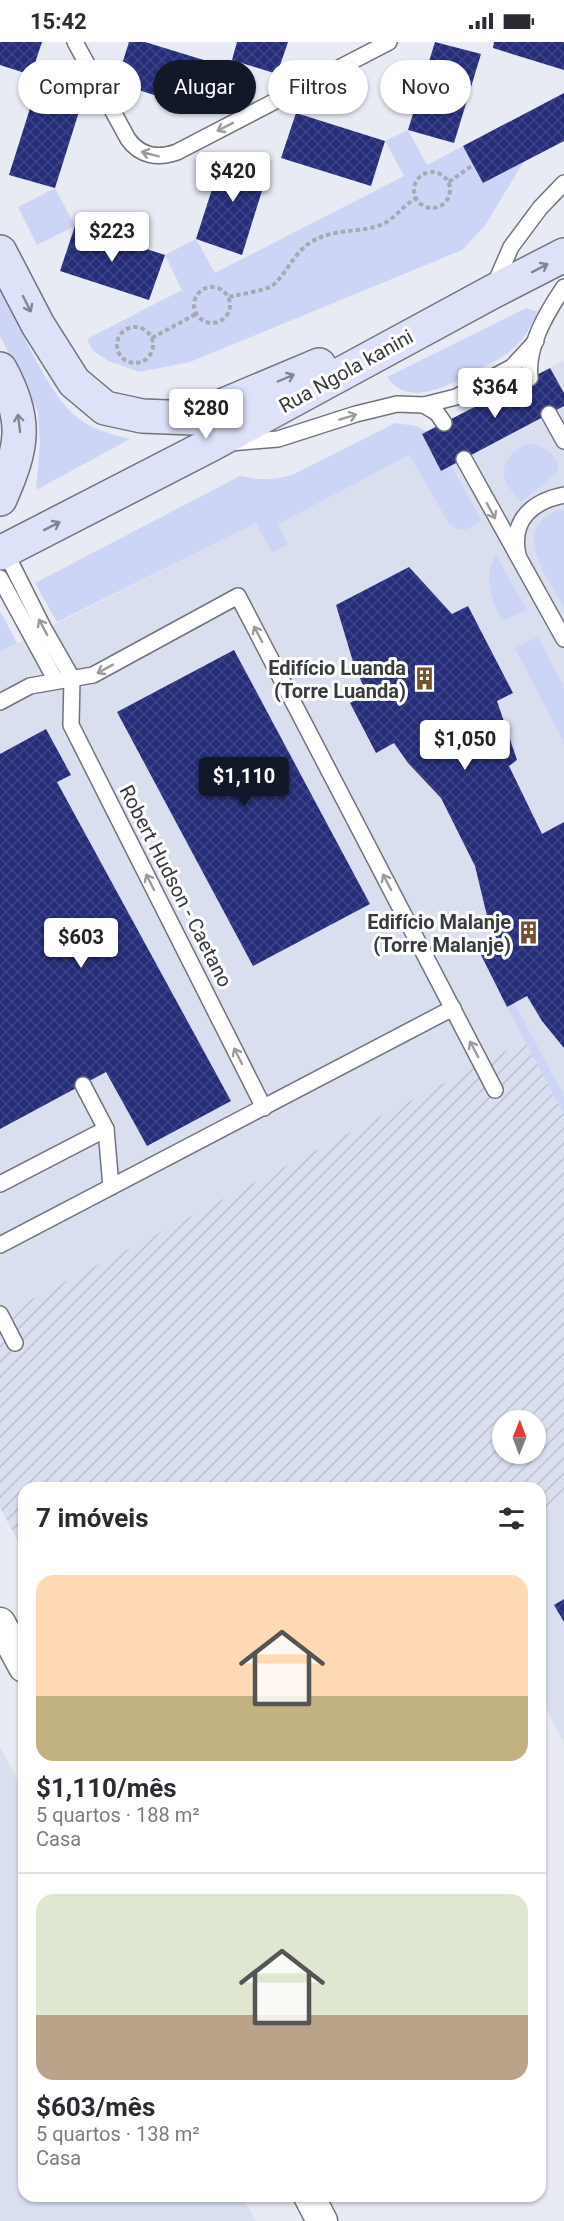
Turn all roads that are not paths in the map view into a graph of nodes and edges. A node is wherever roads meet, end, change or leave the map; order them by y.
1 (75, 42) edge
2 (388, 42) edge
3 (564, 183) edge
4 (0, 252) edge
5 (564, 255) edge
6 (564, 287) edge
7 (492, 292) junction
8 (536, 341) junction
9 (0, 369) edge
10 (530, 378) dead end
11 (424, 405) junction
12 (549, 414) dead end
13 (444, 423) dead end
14 (564, 441) edge
15 (210, 445) junction
16 (464, 459) dead end
17 (7, 473) edge
18 (564, 495) edge
19 (0, 499) edge
20 (2, 561) edge
21 (522, 567) junction
22 (564, 639) edge
23 (72, 678) junction
24 (56, 681) junction
25 (0, 702) edge
26 (453, 1008) junction
27 (83, 1085) dead end
28 (495, 1090) dead end
29 (264, 1108) junction
30 (106, 1129) junction
31 (0, 1184) edge
32 (111, 1188) junction
33 (0, 1245) edge
34 (0, 1314) edge
35 (15, 1343) dead end
36 (0, 1623) edge
37 (18, 1656) edge
38 (312, 2202) edge
39 (322, 2221) edge

2 -> 1 lane
3 - 7 lane
4 -> 7 street
7 -> 5 street, Rua Ngola kanini
6 - 8 lane
7 - 15 street, Rua Ngola kanini
8 - 10 lane
8 - 11 lane
17 -> 9 street
11 - 13 lane
15 -> 11 lane
12 - 14 lane
20 -> 15 street, Rua Ngola kanini
16 -> 21 lane
17 - 19 street
18 - 21 lane
23 -> 20 lane
20 - 24 lane
21 - 22 lane
23 - 24 lane
26 -> 23 lane
29 -> 23 lane, Robert Hudson - Caetano
24 - 25 lane
28 -> 26 lane
26 - 29 lane
27 - 30 lane
29 - 32 lane
30 - 31 lane
30 - 32 lane
32 - 33 lane
34 - 35 lane
36 - 37 street
38 - 39 street

